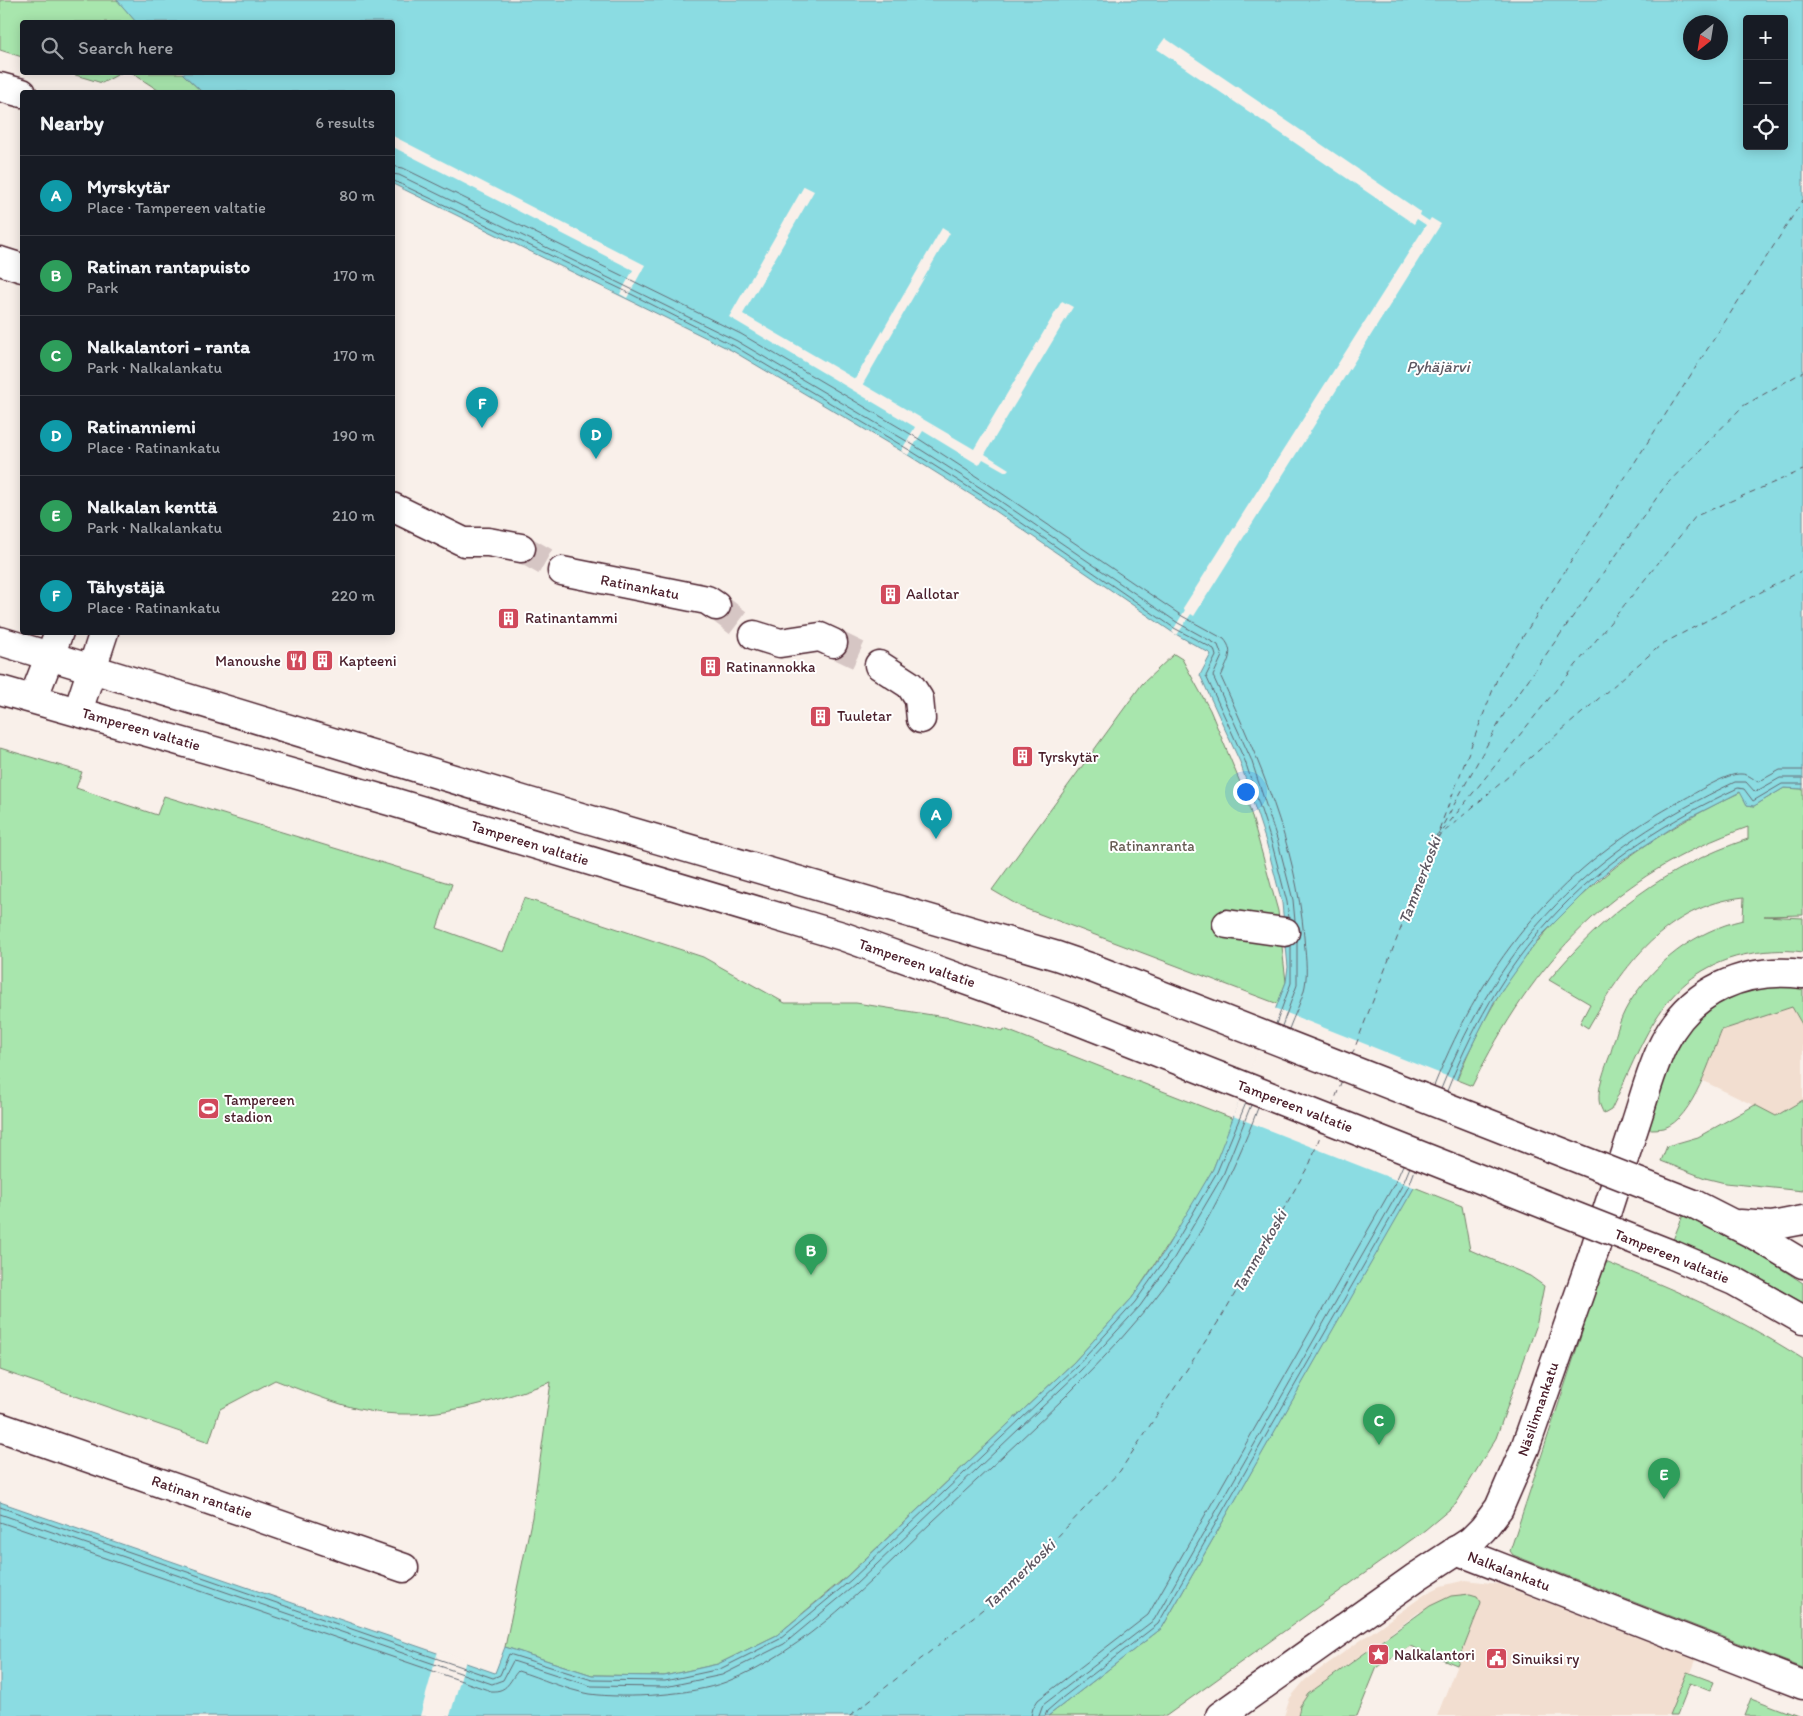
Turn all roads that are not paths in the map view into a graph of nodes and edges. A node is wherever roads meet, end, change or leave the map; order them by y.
1 (0, 87) edge
2 (20, 92) edge
3 (0, 261) edge
4 (20, 267) edge
5 (395, 508) edge
6 (521, 548) tunnel mouth
7 (562, 571) tunnel mouth
8 (716, 606) tunnel mouth
9 (103, 635) edge
10 (754, 635) tunnel mouth
11 (0, 641) edge
12 (833, 643) tunnel mouth
13 (54, 644) edge
14 (879, 666) tunnel mouth
15 (91, 668) junction
16 (0, 690) edge
17 (33, 699) junction
18 (78, 712) junction
19 (921, 719) dead end
20 (1227, 924) dead end
21 (1285, 932) dead end
22 (1803, 974) edge
23 (1803, 1220) edge
24 (1729, 1221) junction
25 (1803, 1264) edge
26 (1803, 1320) edge
27 (0, 1427) edge
28 (1456, 1550) junction
29 (404, 1568) dead end
30 (1803, 1685) edge
31 (1230, 1713) edge

1 - 2 main road
3 - 4 main road
5 - 6 main road
7 - 8 main road, Ratinankatu
9 - 15 main road
10 - 12 main road
11 - 13 main road
13 - 15 main road
13 - 17 main road
14 - 19 main road
15 - 18 main road
15 - 24 main road, bridge
16 - 17 main road, Tampereen valtatie
17 - 18 main road, Tampereen valtatie
18 - 26 main road, Tampereen valtatie, bridge
20 - 21 main road
22 - 28 main road, Näsilinnankatu
23 - 24 main road
24 - 25 main road
27 - 29 main road, Ratinan rantatie
28 - 30 main road, Nalkalankatu
28 - 31 main road, Nalkalankatu

